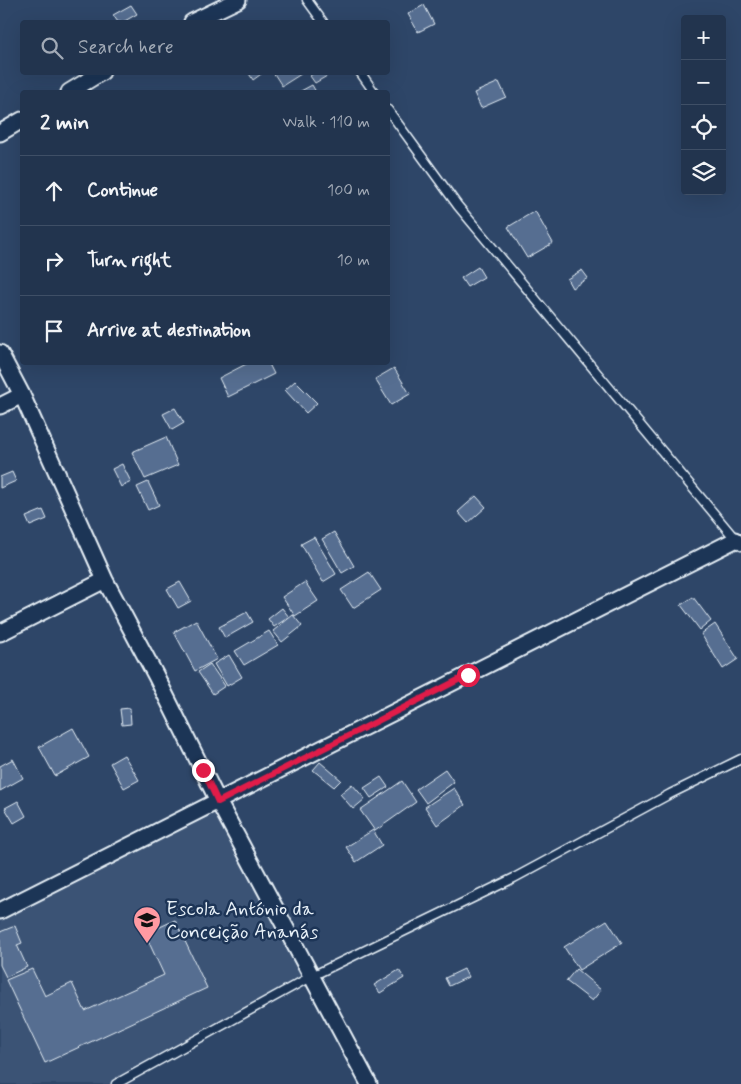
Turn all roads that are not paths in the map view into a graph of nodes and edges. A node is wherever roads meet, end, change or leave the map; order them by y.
1 (238, 0) edge
2 (306, 0) edge
3 (196, 20) edge
4 (321, 20) edge
5 (97, 75) edge
6 (362, 75) edge
7 (72, 90) edge
8 (373, 90) edge
9 (390, 113) edge
10 (20, 121) edge
11 (0, 133) edge
12 (0, 353) edge
13 (22, 395) junction
14 (0, 406) edge
15 (738, 543) edge
16 (105, 580) junction
17 (0, 633) edge
18 (741, 759) edge
19 (218, 802) junction
20 (0, 911) edge
21 (310, 977) junction
22 (116, 1084) edge
23 (369, 1084) edge

1 - 3 street
2 - 4 lane
5 - 7 street
6 - 8 lane
9 - 15 lane
10 - 11 street
12 - 13 street
13 - 14 street
13 - 16 street
15 - 19 street
16 - 17 street
16 - 19 street
18 - 21 lane
19 - 20 street
19 - 21 street
21 - 22 lane
21 - 23 street

